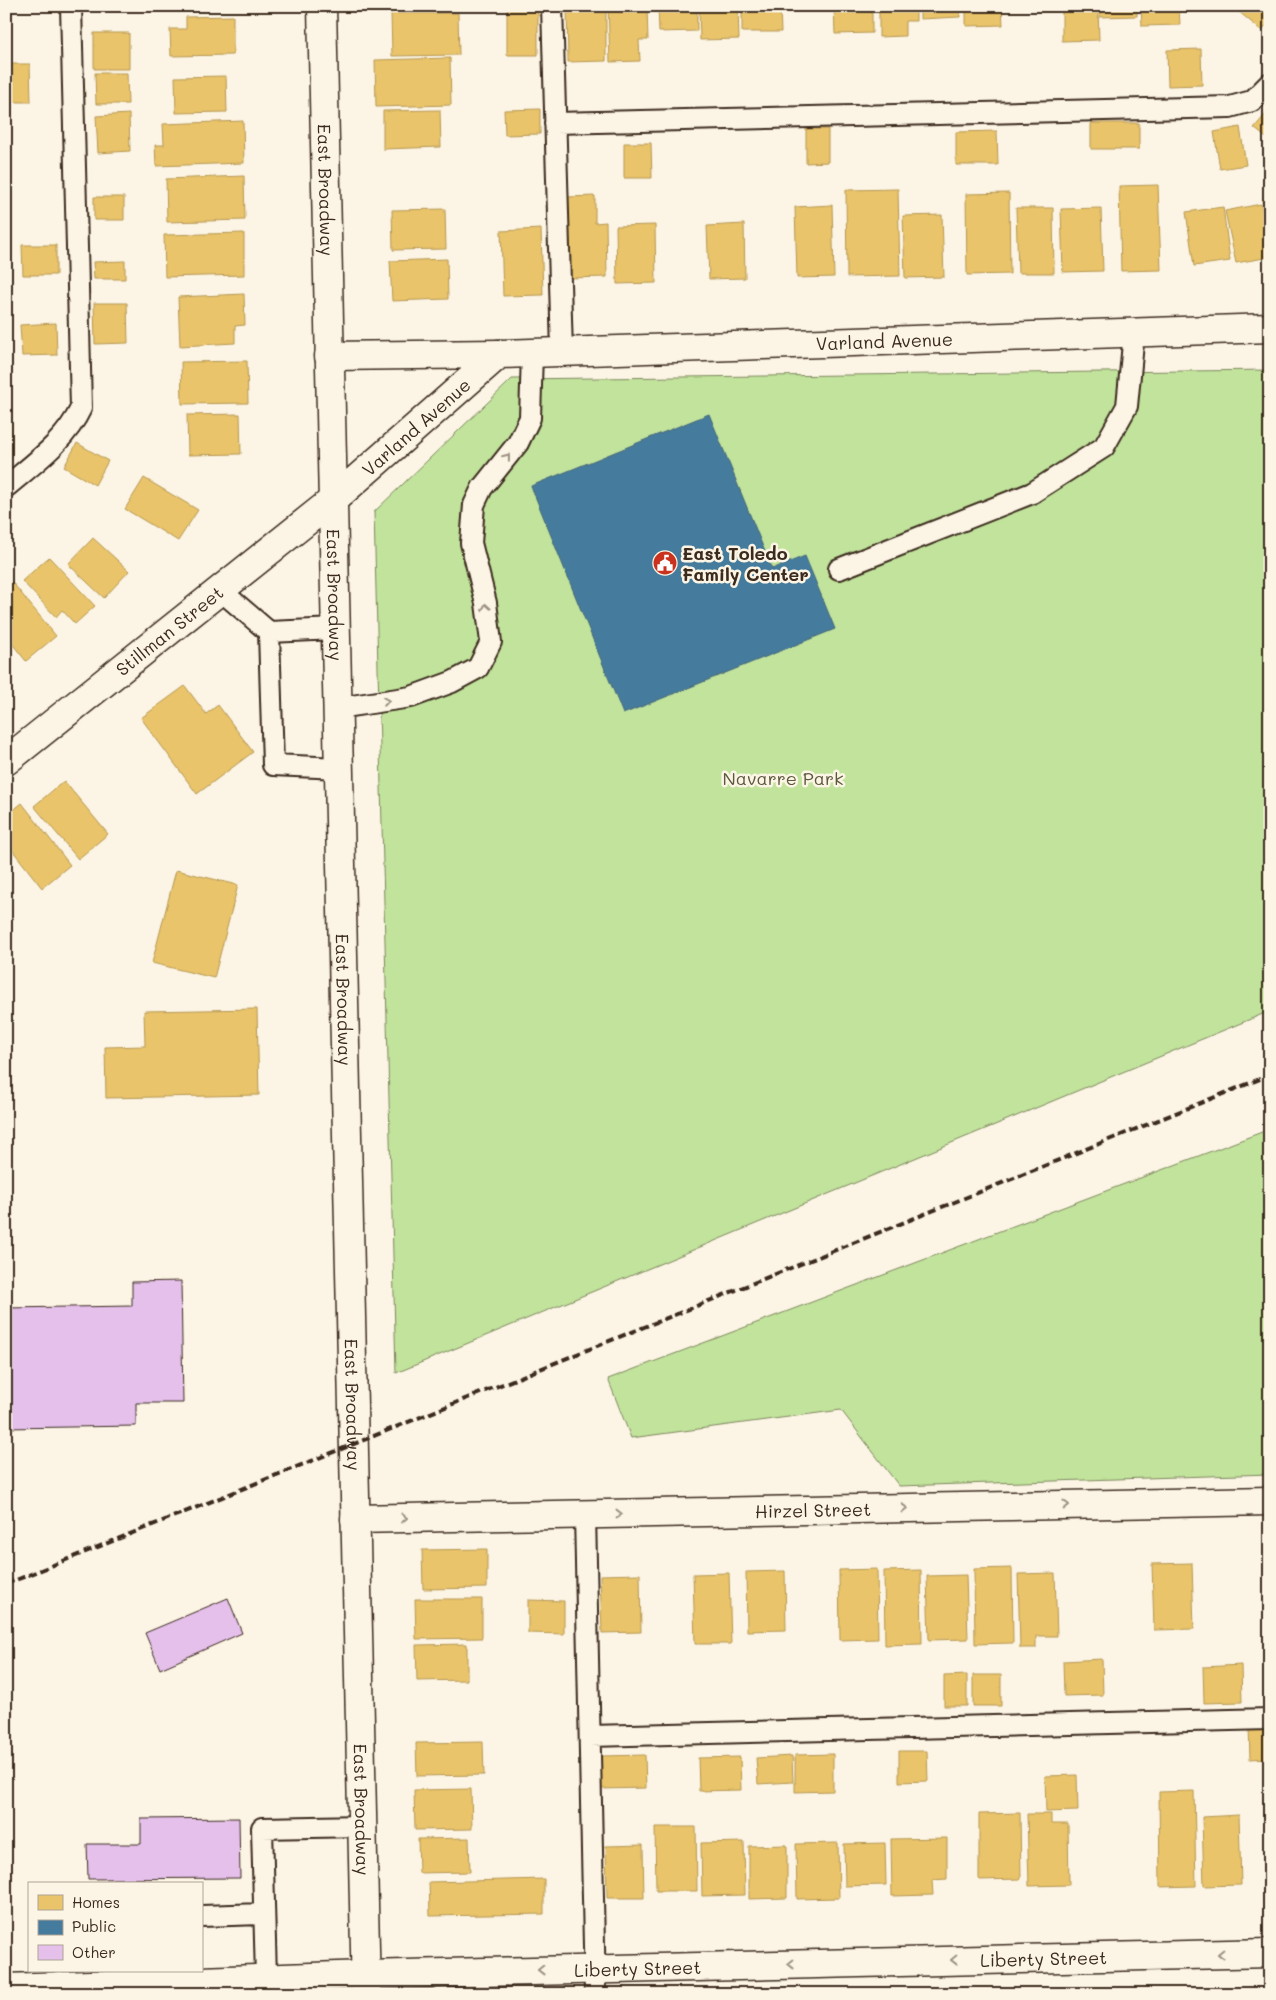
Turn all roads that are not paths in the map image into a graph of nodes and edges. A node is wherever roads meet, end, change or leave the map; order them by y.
1 (71, 6) edge
2 (322, 6) edge
3 (552, 6) edge
4 (1270, 83) edge
5 (555, 123) junction
6 (1270, 328) edge
7 (1134, 332) junction
8 (562, 352) junction
9 (532, 353) junction
10 (499, 354) junction
11 (329, 356) junction
12 (6, 487) edge
13 (333, 500) junction
14 (839, 569) dead end
15 (220, 590) junction
16 (336, 628) junction
17 (269, 632) junction
18 (338, 708) junction
19 (6, 761) edge
20 (339, 768) junction
21 (1270, 1501) edge
22 (585, 1514) junction
23 (355, 1519) junction
24 (1270, 1719) edge
25 (590, 1736) junction
26 (362, 1826) junction
27 (264, 1914) junction
28 (202, 1916) edge
29 (1270, 1952) edge
30 (266, 1978) junction
31 (595, 1981) edge
32 (120, 1983) edge
33 (366, 1984) edge
34 (6, 1988) edge

1 - 12 lane
2 - 11 street, East Broadway
3 - 5 lane
4 - 5 lane
5 - 8 lane
6 - 7 street, Varland Avenue
7 - 8 street, Varland Avenue
7 - 14 lane
8 - 9 street, Varland Avenue
9 - 10 street, Varland Avenue
18 -> 9 lane
10 - 11 street, Varland Avenue
10 - 13 street, Varland Avenue
11 - 13 street, East Broadway
13 - 15 street, Stillman Street
13 - 16 street, East Broadway
15 - 17 lane
15 - 19 street, Stillman Street
16 - 17 lane
16 - 18 street, East Broadway
17 - 20 lane
18 - 20 street, East Broadway
20 - 23 street, East Broadway
22 -> 21 street, Hirzel Street
23 -> 22 street, Hirzel Street
22 - 25 lane
23 - 26 street, East Broadway
24 - 25 lane
25 - 31 lane
26 - 27 lane
26 - 33 street, East Broadway
27 - 28 lane
27 - 30 lane
29 -> 31 street, Liberty Street
30 - 32 street, Liberty Street
30 - 33 street, Liberty Street
31 -> 33 street, Liberty Street
32 - 34 street, Liberty Street

